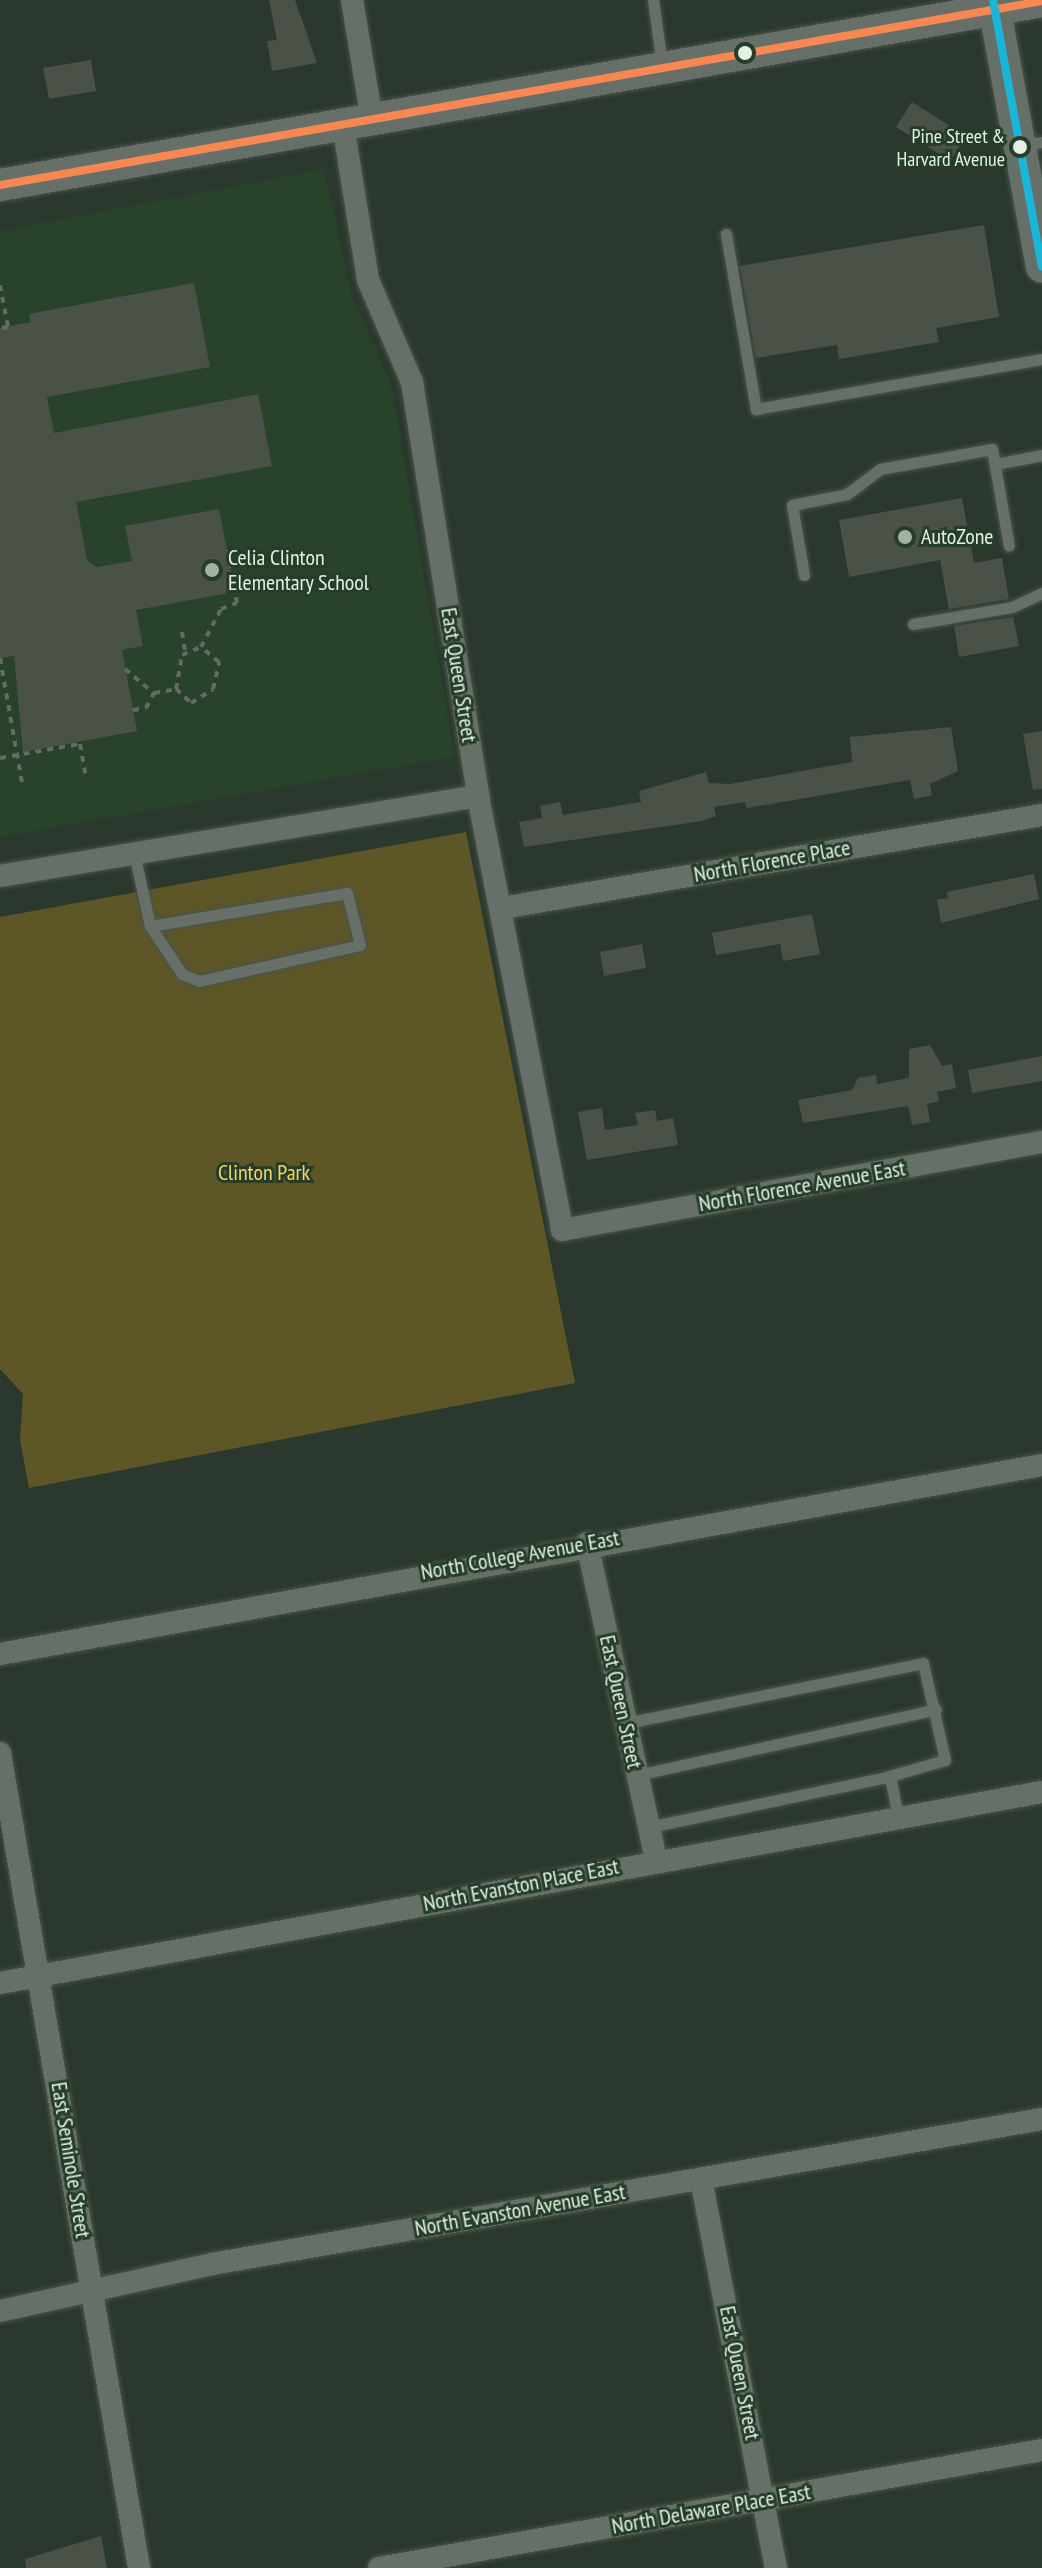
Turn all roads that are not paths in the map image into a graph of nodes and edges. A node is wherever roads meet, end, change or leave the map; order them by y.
1 (352, 0) edge
2 (653, 0) edge
3 (1042, 1) edge
4 (994, 5) edge
5 (663, 69) junction
6 (357, 122) junction
7 (1031, 144) edge
8 (0, 185) edge
9 (1037, 209) edge
10 (726, 234) dead end
11 (1042, 267) edge
12 (1042, 359) edge
13 (1042, 455) edge
14 (995, 464) junction
15 (1009, 546) dead end
16 (804, 575) dead end
17 (1042, 593) edge
18 (913, 624) dead end
19 (478, 796) junction
20 (1042, 815) edge
21 (134, 853) junction
22 (0, 876) edge
23 (502, 908) junction
24 (150, 926) junction
25 (1042, 1142) edge
26 (562, 1230) joint
27 (1042, 1465) edge
28 (587, 1543) junction
29 (0, 1654) edge
30 (936, 1709) junction
31 (626, 1723) junction
32 (0, 1753) edge
33 (637, 1775) junction
34 (890, 1776) junction
35 (1042, 1792) edge
36 (898, 1817) junction
37 (649, 1827) junction
38 (656, 1860) junction
39 (41, 1976) junction
40 (0, 1983) edge
41 (1042, 2119) edge
42 (701, 2179) junction
43 (93, 2294) junction
44 (0, 2311) edge
45 (1042, 2450) edge
46 (765, 2499) junction
47 (139, 2568) edge
48 (379, 2568) edge
49 (776, 2568) edge

1 - 6 street, East Queen Street
2 - 5 lane
3 - 4 main road
4 - 5 main road
4 - 7 main road
5 - 6 main road
6 - 8 main road
6 - 19 street, East Queen Street
7 - 9 main road
9 - 11 main road
10 - 12 lane
13 - 14 lane
14 - 15 lane
14 - 16 lane
17 - 18 lane
19 - 21 street
19 - 23 street, East Queen Street
20 - 23 street, North Florence Place
21 - 22 street
21 - 24 lane
23 - 26 street, East Queen Street
24 - 24 lane
25 - 26 street, North Florence Avenue East
27 - 28 street, North College Avenue East
28 - 29 street, North College Avenue East
28 - 31 street, East Queen Street
30 - 31 lane
30 - 33 lane
30 - 34 lane
31 - 33 street, East Queen Street
32 - 39 street, East Seminole Street
33 - 37 street, East Queen Street
34 - 36 lane
34 - 37 lane
35 - 36 street, North Evanston Place East
36 - 38 street, North Evanston Place East
37 - 38 street, East Queen Street
38 - 39 street, North Evanston Place East
39 - 40 street, North Evanston Place East
39 - 43 street, East Seminole Street
41 - 42 street, North Evanston Avenue East
42 - 43 street, North Evanston Avenue East
42 - 46 street, East Queen Street
43 - 44 street, North Evanston Avenue East
43 - 47 street, East Seminole Street
45 - 46 street, North Delaware Place East
46 - 48 street, North Delaware Place East
46 - 49 street, East Queen Street

